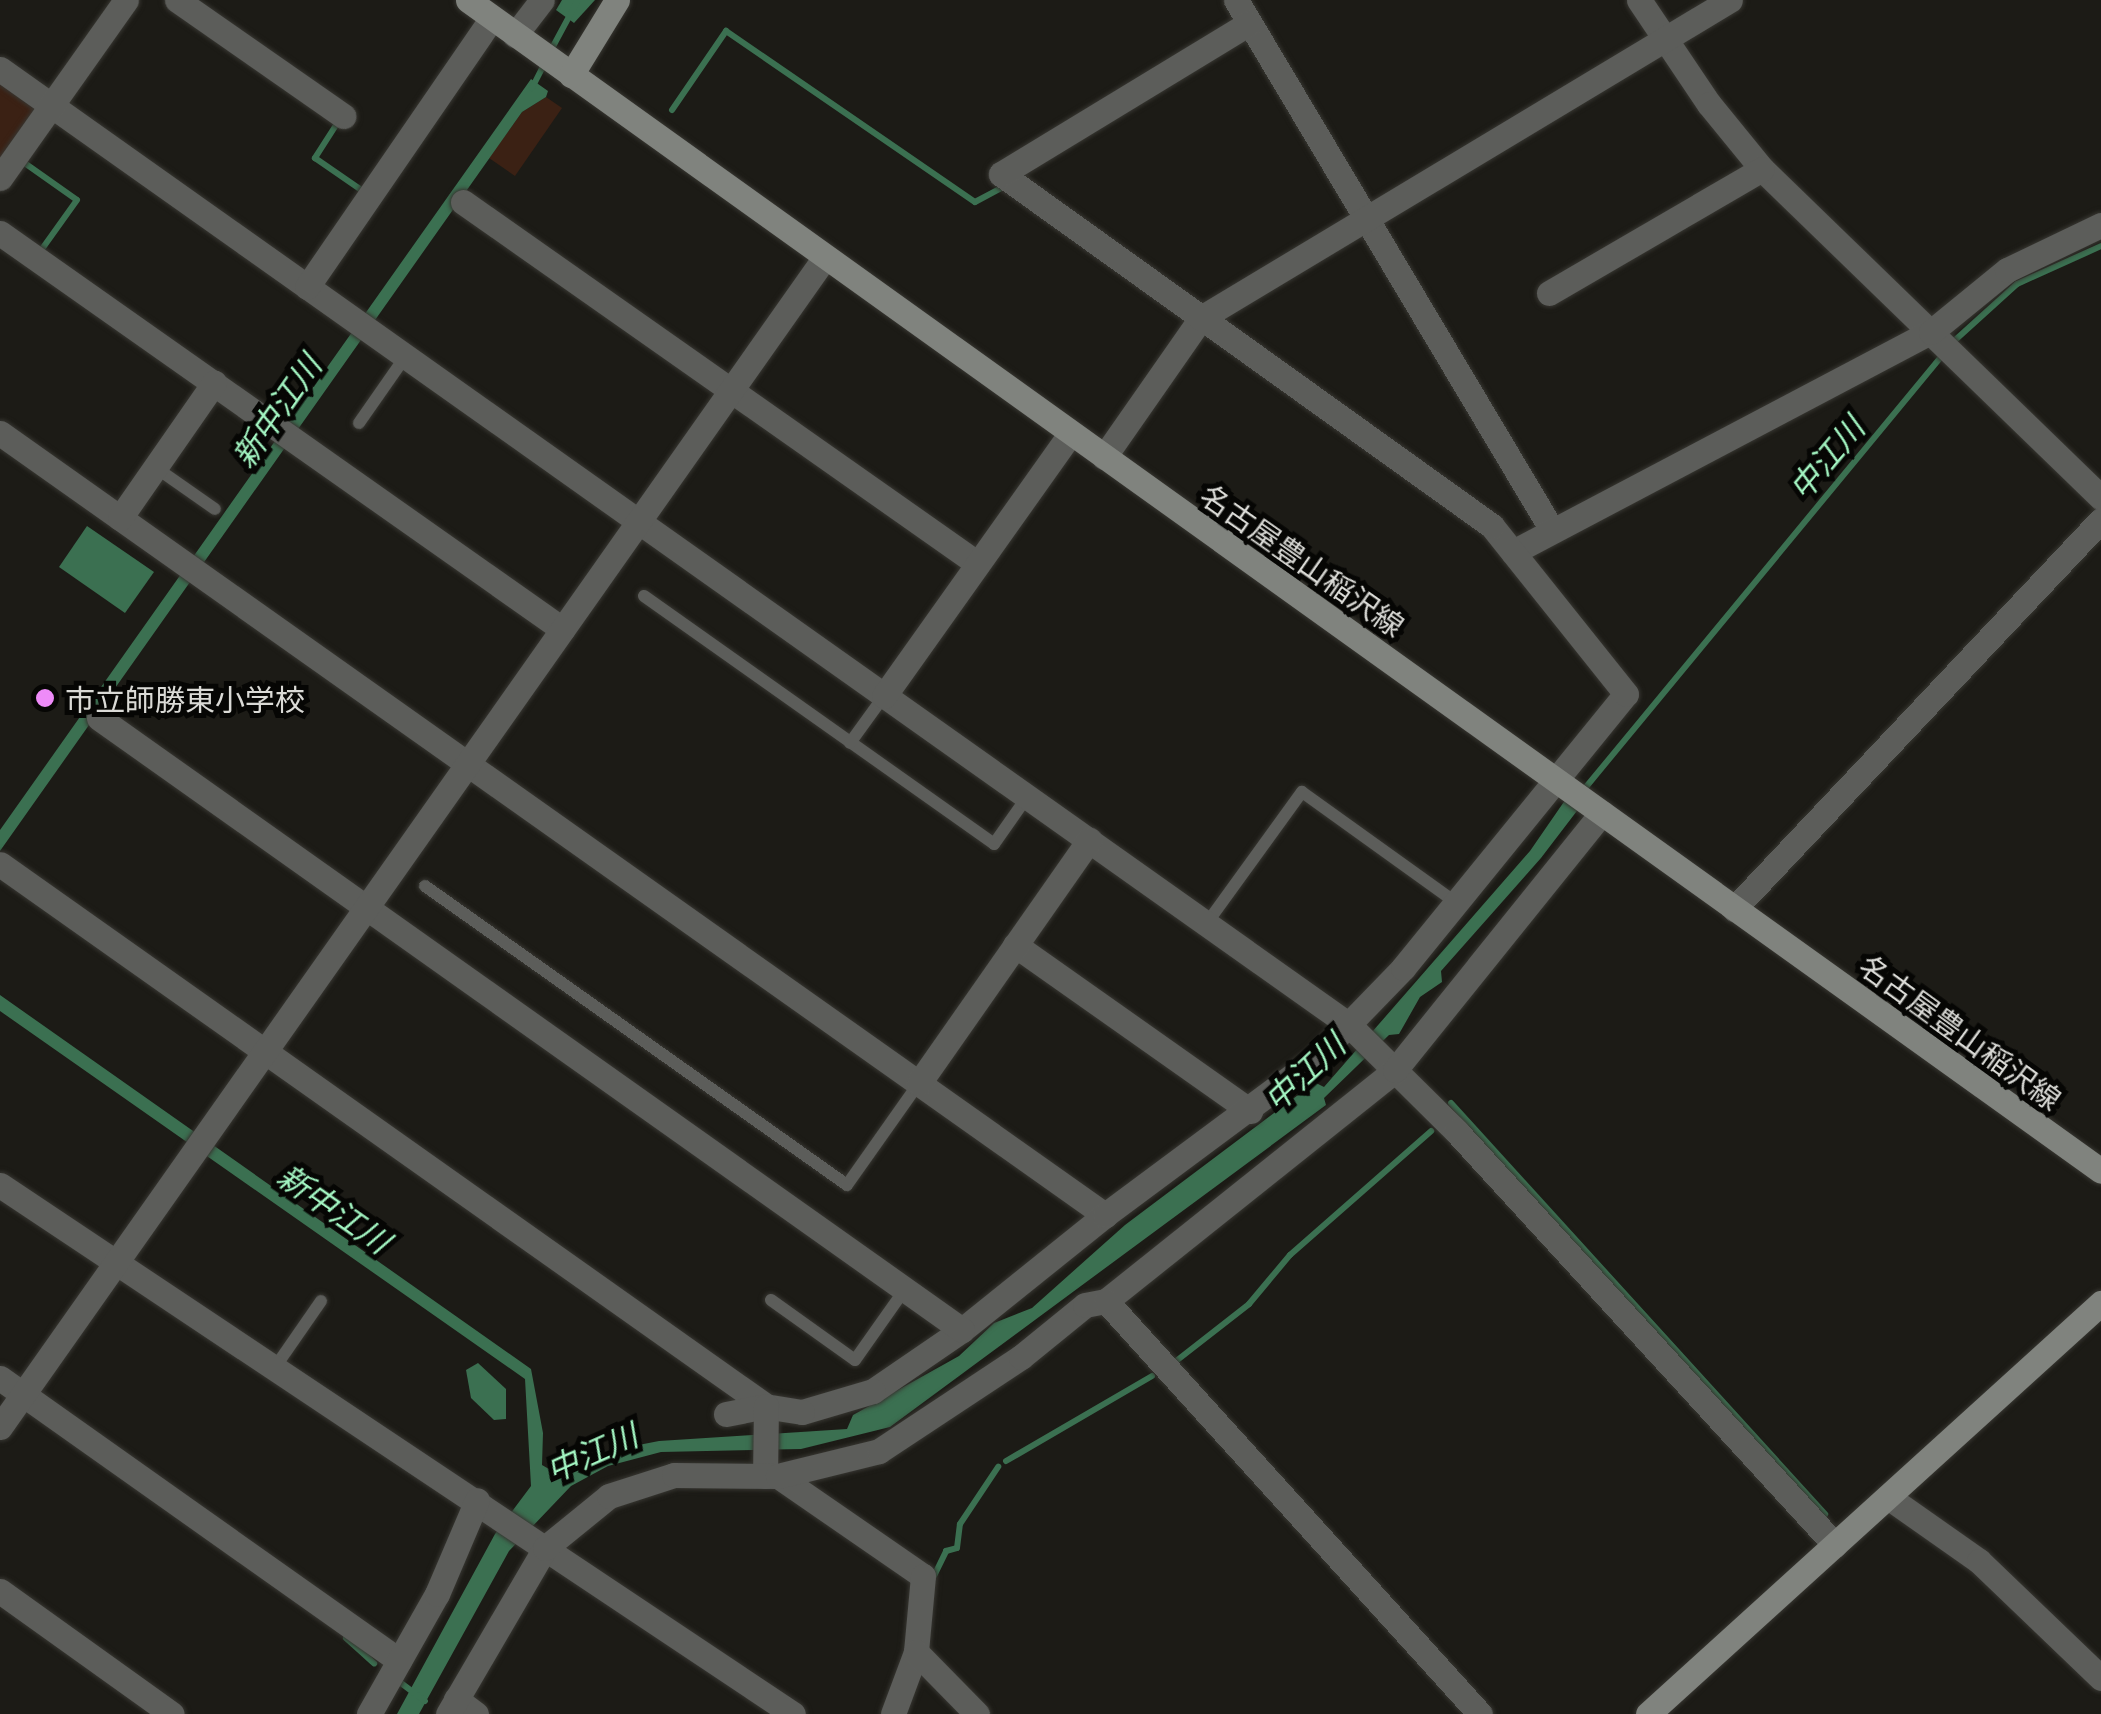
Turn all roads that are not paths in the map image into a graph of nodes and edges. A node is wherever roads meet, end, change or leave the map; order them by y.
1 (126, 0) edge
2 (178, 0) edge
3 (468, 0) edge
4 (542, 0) edge
5 (617, 0) edge
6 (1639, 0) edge
7 (1730, 0) edge
8 (1242, 11) edge
9 (492, 18) junction
10 (1664, 39) junction
11 (523, 40) junction
12 (0, 69) edge
13 (567, 72) junction
14 (52, 105) junction
15 (343, 116) dead end
16 (1762, 169) junction
17 (0, 178) edge
18 (462, 202) dead end
19 (1366, 217) junction
20 (2101, 225) edge
21 (0, 233) edge
22 (825, 256) junction
23 (307, 287) junction
24 (1549, 293) dead end
25 (1201, 318) junction
26 (1932, 333) junction
27 (405, 357) junction
28 (214, 383) junction
29 (731, 390) junction
30 (359, 423) dead end
31 (0, 433) edge
32 (1070, 434) junction
33 (1104, 457) junction
34 (155, 467) junction
35 (2101, 497) edge
36 (216, 509) dead end
37 (120, 518) junction
38 (2101, 520) edge
39 (637, 523) junction
40 (1552, 530) junction
41 (1512, 552) junction
42 (978, 564) junction
43 (644, 596) dead end
44 (562, 628) junction
45 (884, 696) junction
46 (99, 718) dead end
47 (850, 743) junction
48 (468, 762) junction
49 (1556, 779) junction
50 (1028, 797) junction
51 (1600, 812) junction
52 (1088, 840) junction
53 (0, 864) edge
54 (425, 886) dead end
55 (1455, 902) junction
56 (365, 908) junction
57 (1734, 909) junction
58 (1207, 924) junction
59 (1015, 945) junction
60 (1348, 1024) junction
61 (266, 1050) junction
62 (1391, 1066) junction
63 (918, 1083) junction
64 (1250, 1111) junction
65 (2101, 1171) edge
66 (0, 1185) edge
67 (1104, 1215) junction
68 (117, 1262) junction
69 (905, 1290) junction
70 (771, 1300) dead end
71 (1106, 1300) junction
72 (321, 1301) dead end
73 (2101, 1303) edge
74 (962, 1330) junction
75 (276, 1366) junction
76 (0, 1378) edge
77 (24, 1394) junction
78 (765, 1410) junction
79 (726, 1414) dead end
80 (0, 1427) edge
81 (770, 1474) junction
82 (1888, 1498) junction
83 (485, 1506) junction
84 (537, 1542) junction
85 (1835, 1544) junction
86 (0, 1591) edge
87 (916, 1652) junction
88 (398, 1660) junction
89 (2101, 1678) edge
90 (460, 1709) edge
91 (172, 1714) edge
92 (369, 1714) edge
93 (793, 1714) edge
94 (893, 1714) edge
95 (977, 1714) edge
96 (1480, 1714) edge
97 (1648, 1714) edge

1 - 14 street
2 - 15 street
3 - 9 main road, 名古屋豊山稲沢線
4 - 11 street
5 - 13 main road
6 - 10 street
7 - 10 street
8 - 19 street
8 - 25 street
9 - 11 main road, 名古屋豊山稲沢線
9 - 23 street
10 - 16 street
10 - 19 street
11 - 13 main road, 名古屋豊山稲沢線
12 - 14 street
13 - 22 main road, 名古屋豊山稲沢線
14 - 17 street
14 - 23 street
16 - 24 street
16 - 26 street
18 - 29 street
19 - 25 street
19 - 40 street
20 - 26 street
21 - 28 street
22 - 29 street
22 - 32 main road, 名古屋豊山稲沢線
23 - 27 street
25 - 33 street
25 - 41 street
26 - 35 street
26 - 40 street
27 - 30 lane
27 - 39 street
28 - 34 street
28 - 44 street
29 - 39 street
29 - 42 street
31 - 37 street
32 - 33 main road, 名古屋豊山稲沢線
32 - 42 street
33 - 49 main road, 名古屋豊山稲沢線
34 - 36 lane
34 - 37 street
37 - 48 street
38 - 57 street
39 - 44 street
39 - 45 street
40 - 41 street
41 - 49 street
42 - 45 street
43 - 47 lane
44 - 48 street
45 - 47 lane
45 - 50 street
46 - 56 street
47 - 50 lane
48 - 56 street
48 - 63 street
49 - 51 main road, 名古屋豊山稲沢線
49 - 55 street
50 - 52 street
51 - 57 main road, 名古屋豊山稲沢線
51 - 62 street
52 - 58 street
52 - 59 street
53 - 61 street
54 - 63 lane
55 - 58 lane
55 - 60 street
56 - 61 street
56 - 69 street
57 - 65 main road, 名古屋豊山稲沢線
58 - 60 street
59 - 63 street
59 - 64 street
60 - 62 street
60 - 64 street
61 - 68 street
61 - 78 street
62 - 71 street
62 - 85 street
63 - 67 street
64 - 67 street
66 - 68 street
67 - 74 street
68 - 75 street
68 - 77 street
69 - 70 lane
69 - 74 street
71 - 81 street
71 - 96 street
72 - 75 lane
73 - 82 main road
74 - 78 street
75 - 83 street
76 - 77 street
77 - 80 street
77 - 88 street
78 - 79 street
78 - 81 street
81 - 84 street
81 - 87 street
82 - 85 main road
82 - 89 street
83 - 84 street
83 - 88 street
84 - 90 street
84 - 93 street
85 - 97 main road
86 - 91 street
87 - 94 street
87 - 95 street
88 - 92 street

